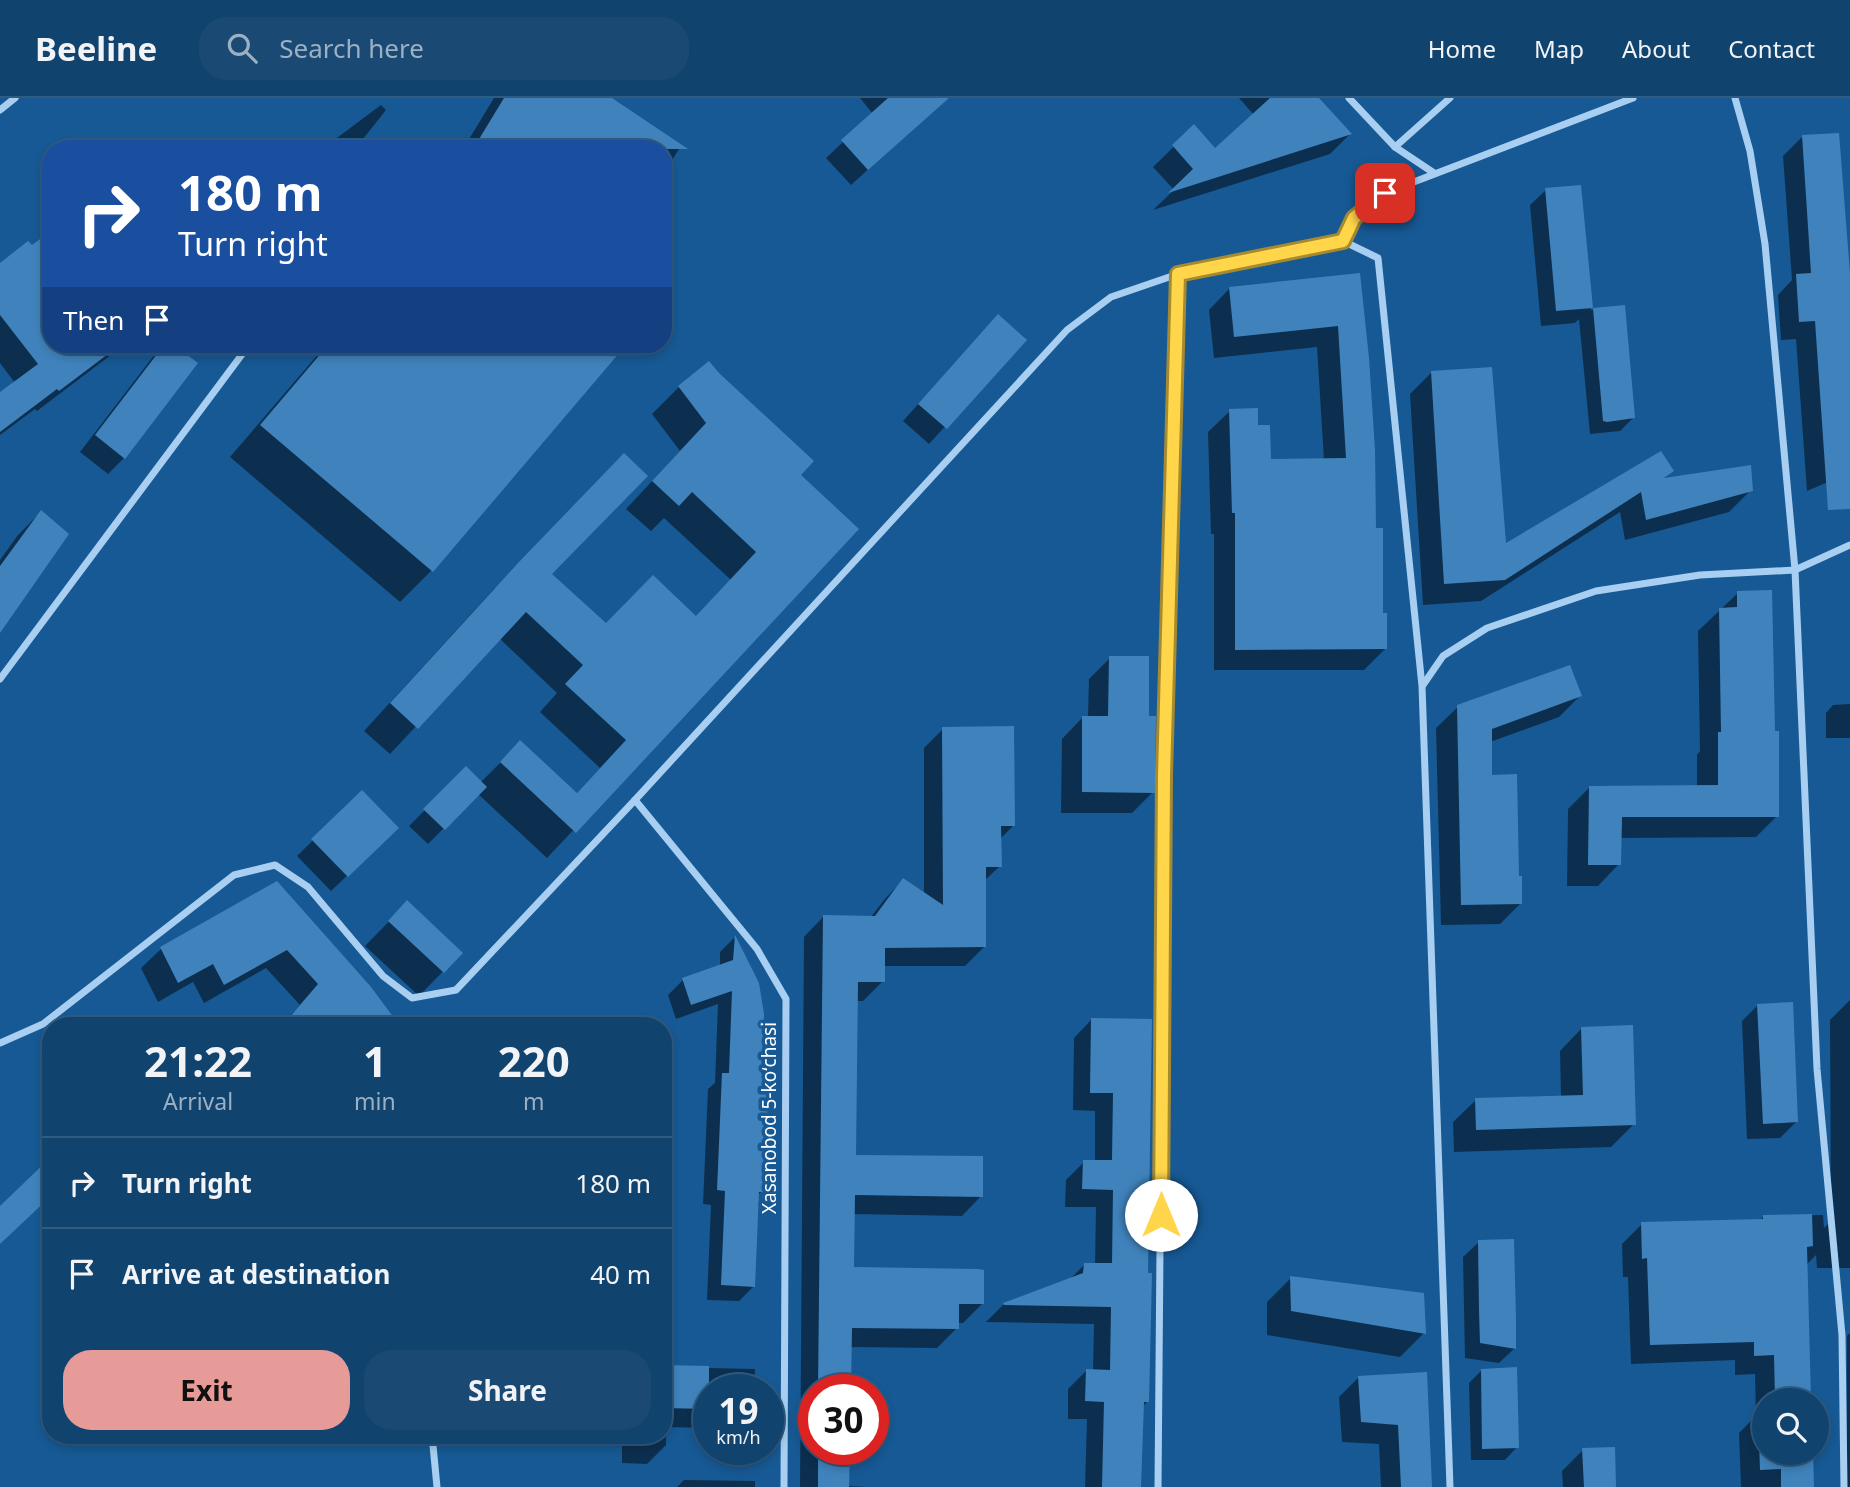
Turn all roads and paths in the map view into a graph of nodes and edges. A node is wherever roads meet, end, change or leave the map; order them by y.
1 (15, 98) edge
2 (1349, 98) edge
3 (1450, 98) edge
4 (1633, 98) edge
5 (1735, 98) edge
6 (0, 110) edge
7 (1395, 147) junction
8 (1434, 173) junction
9 (1343, 241) junction
10 (1178, 274) junction
11 (242, 354) edge
12 (1850, 544) edge
13 (1795, 570) junction
14 (0, 679) edge
15 (1422, 686) junction
16 (635, 800) junction
17 (52, 1017) edge
18 (42, 1024) edge
19 (0, 1043) edge
20 (433, 1444) edge
21 (437, 1487) edge
22 (784, 1487) edge
23 (1158, 1487) edge
24 (1450, 1487) edge
25 (1844, 1487) edge

1 - 6 street
2 - 7 street
3 - 7 street
4 - 8 street
5 - 13 street
7 - 8 street
8 - 9 street
9 - 10 street
9 - 15 street
10 - 16 street
10 - 23 street
11 - 14 street
12 - 13 street
13 - 15 street
13 - 25 street
15 - 24 street
16 - 17 street
16 - 22 street, Xasanobod 5-koʻchasi
18 - 19 street
20 - 21 street

